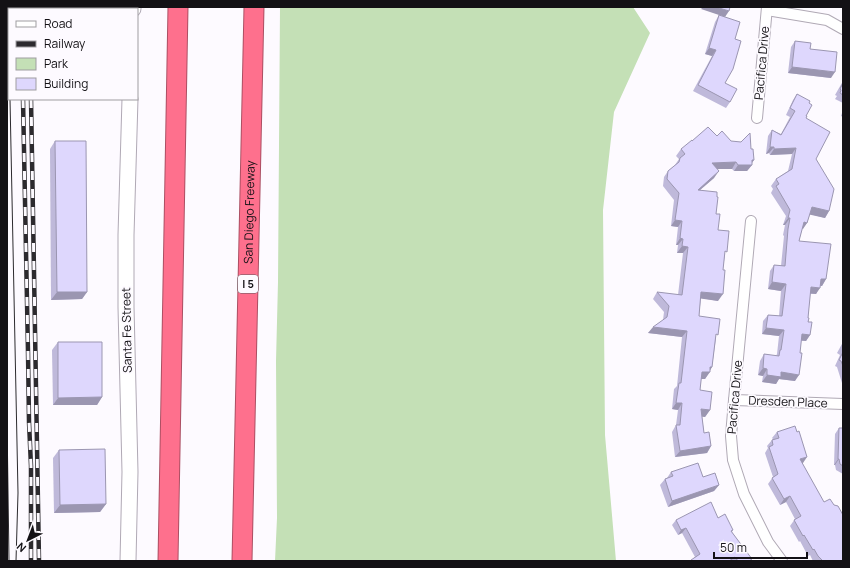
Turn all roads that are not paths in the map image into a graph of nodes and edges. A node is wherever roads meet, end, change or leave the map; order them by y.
1 (178, 7) edge
2 (254, 7) edge
3 (767, 8) edge
4 (843, 29) edge
5 (130, 100) edge
6 (757, 118) dead end
7 (751, 221) dead end
8 (734, 400) junction
9 (843, 404) edge
10 (779, 560) edge
11 (128, 561) edge
12 (168, 561) edge
13 (242, 561) edge

1 - 12 highway
2 - 13 highway, San Diego Freeway / I 5
3 - 4 street
3 - 6 street, Pacifica Drive
5 - 11 street, Santa Fe Street
7 - 8 street, Pacifica Drive
8 - 9 street, Dresden Place
8 - 10 street, Pacifica Drive

